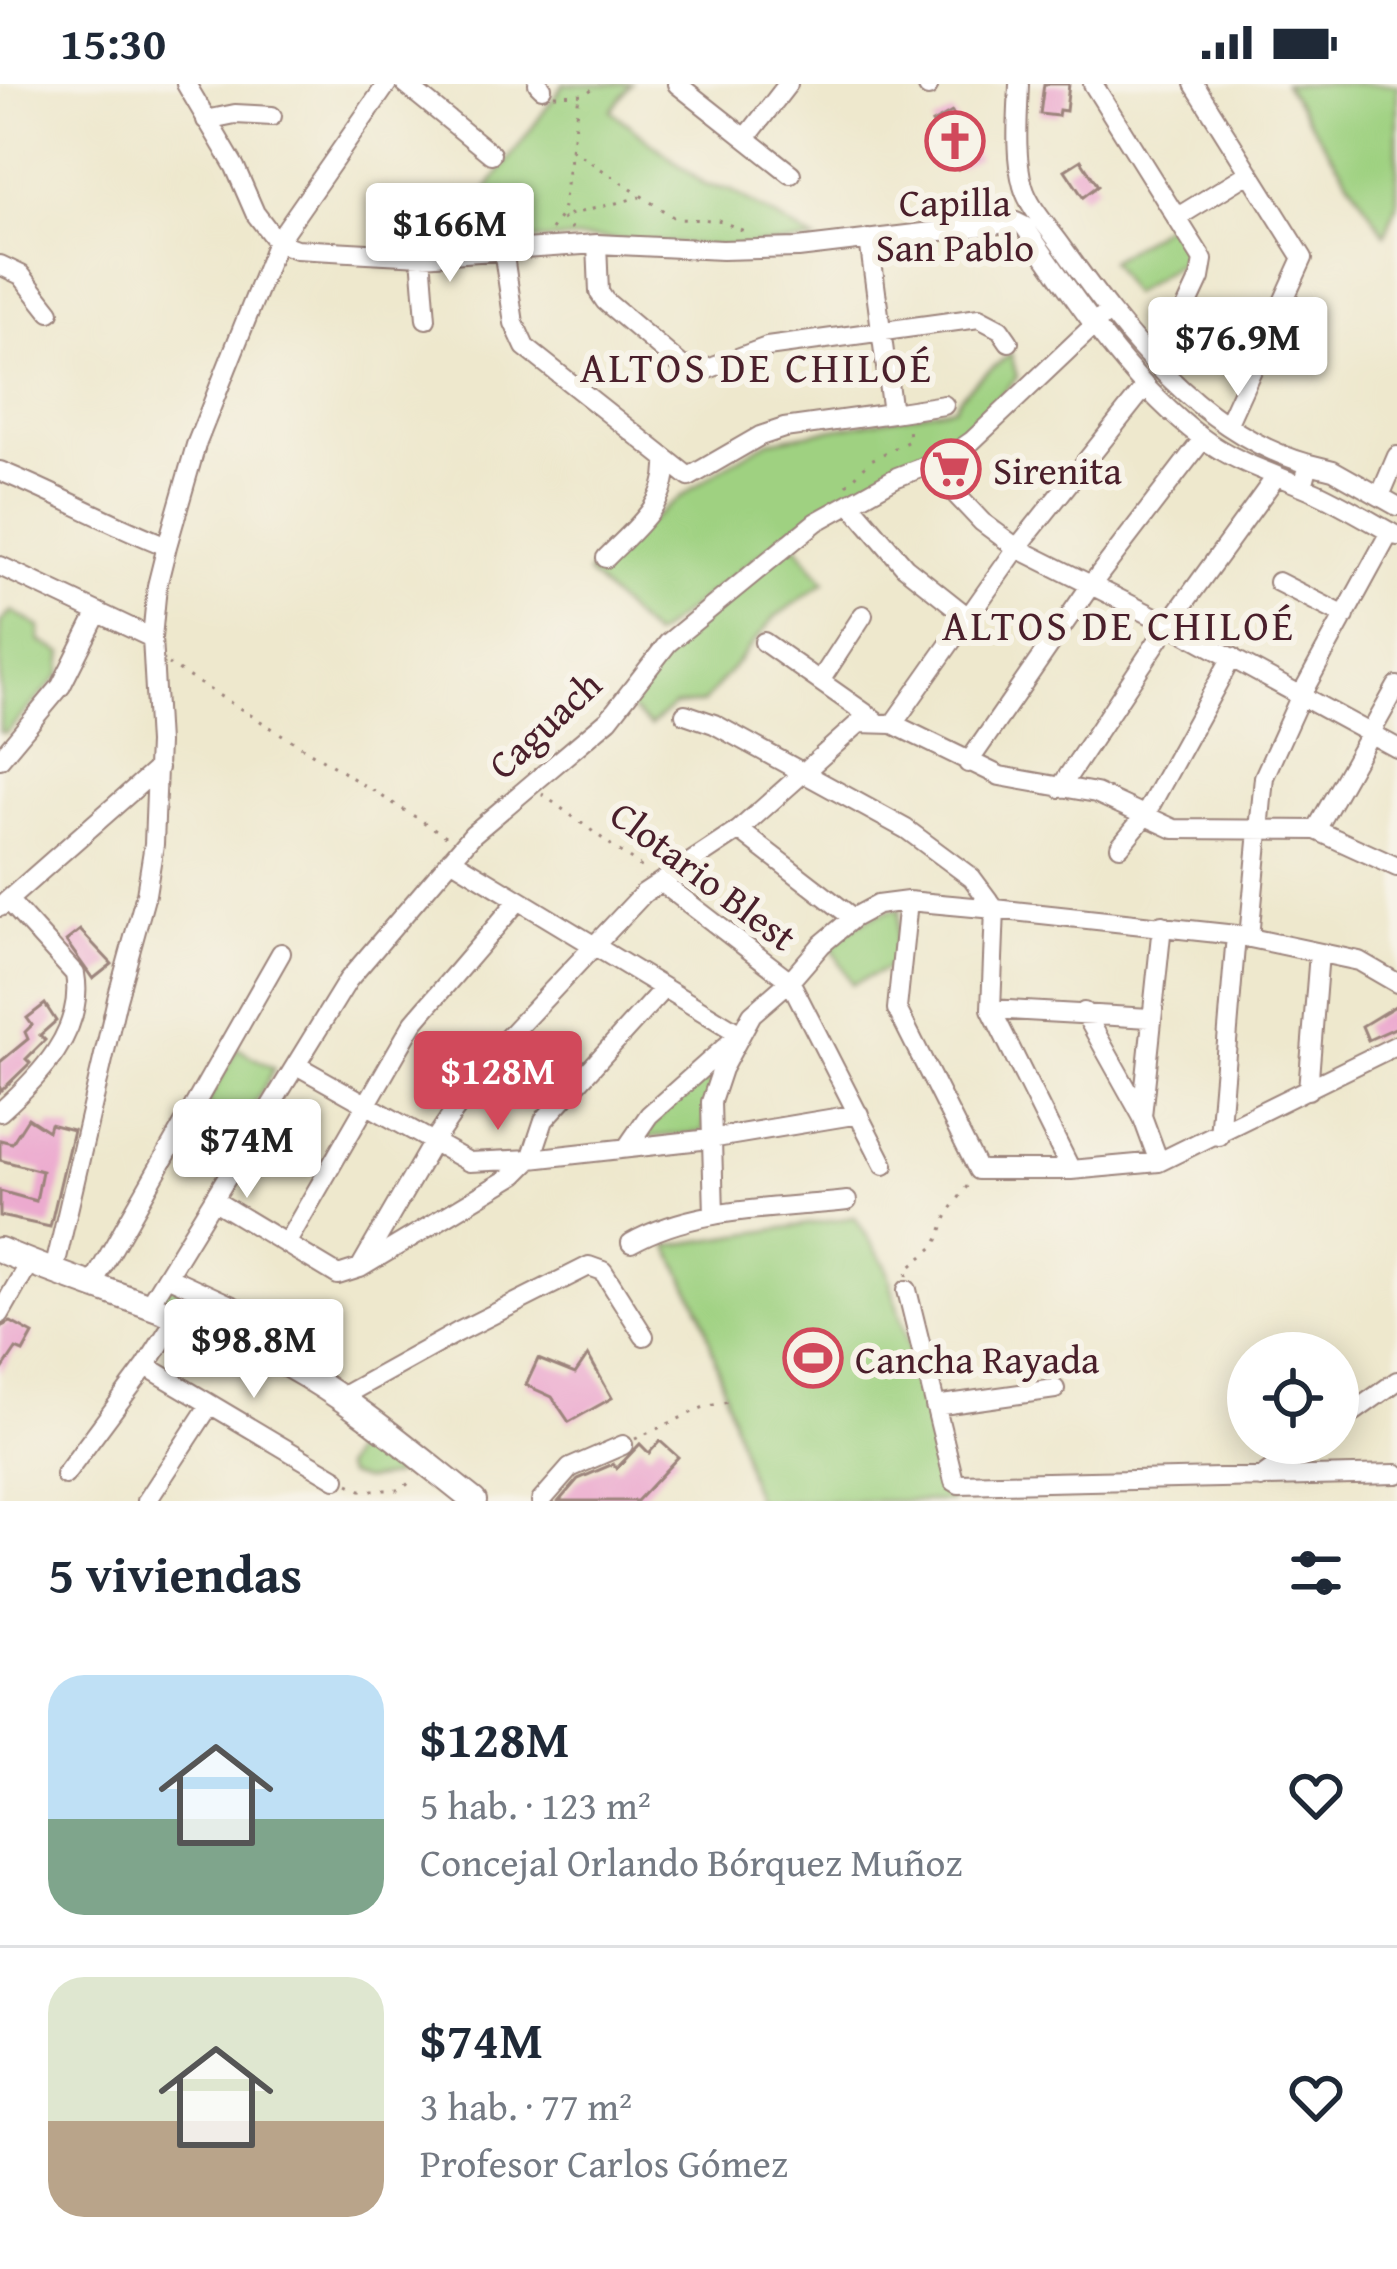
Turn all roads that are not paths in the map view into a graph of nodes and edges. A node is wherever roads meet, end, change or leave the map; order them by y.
1 (186, 84) edge
2 (386, 84) edge
3 (405, 84) edge
4 (677, 84) edge
5 (788, 84) edge
6 (1019, 84) edge
7 (1093, 84) edge
8 (1194, 84) edge
9 (272, 116) dead end
10 (206, 120) junction
11 (746, 138) junction
12 (491, 154) dead end
13 (1250, 172) junction
14 (791, 174) dead end
15 (1176, 218) junction
16 (869, 238) junction
17 (277, 242) junction
18 (597, 244) junction
19 (511, 249) junction
20 (421, 256) junction
21 (0, 265) edge
22 (50, 312) dead end
23 (1101, 318) junction
24 (426, 319) dead end
25 (881, 331) junction
26 (1009, 342) dead end
27 (1159, 366) junction
28 (1147, 386) junction
29 (944, 405) dead end
30 (899, 412) junction
31 (1227, 425) junction
32 (1203, 439) junction
33 (1397, 456) edge
34 (666, 462) junction
35 (1309, 464) junction
36 (928, 466) junction
37 (0, 471) edge
38 (1275, 478) junction
39 (1303, 486) junction
40 (1388, 501) edge
41 (850, 503) junction
42 (1394, 534) edge
43 (167, 546) junction
44 (1017, 548) junction
45 (606, 558) dead end
46 (0, 566) edge
47 (1278, 582) dead end
48 (1091, 585) junction
49 (98, 612) junction
50 (863, 615) dead end
51 (1345, 616) junction
52 (968, 617) junction
53 (1169, 624) junction
54 (764, 642) dead end
55 (152, 646) junction
56 (1232, 657) junction
57 (820, 681) junction
58 (1397, 686) edge
59 (1301, 695) junction
60 (685, 713) dead end
61 (884, 722) junction
62 (1370, 734) junction
63 (1397, 748) edge
64 (0, 759) edge
65 (968, 763) junction
66 (158, 768) junction
67 (806, 772) junction
68 (1060, 788) junction
69 (1144, 817) junction
70 (739, 830) junction
71 (1257, 830) junction
72 (1316, 830) junction
73 (1120, 846) dead end
74 (457, 852) junction
75 (1397, 867) edge
76 (661, 882) junction
77 (518, 901) junction
78 (908, 902) junction
79 (4, 904) edge
80 (995, 909) junction
81 (853, 918) junction
82 (1162, 925) junction
83 (1242, 936) junction
84 (593, 946) junction
85 (281, 953) dead end
86 (1318, 953) junction
87 (790, 981) junction
88 (1397, 982) edge
89 (664, 988) junction
90 (991, 1009) junction
91 (1084, 1012) junction
92 (1150, 1018) junction
93 (740, 1034) junction
94 (1397, 1045) edge
95 (298, 1066) junction
96 (1307, 1090) junction
97 (368, 1105) junction
98 (0, 1112) edge
99 (859, 1114) junction
100 (1142, 1116) junction
101 (1219, 1136) junction
102 (710, 1139) junction
103 (433, 1142) junction
104 (627, 1147) junction
105 (531, 1159) junction
106 (1159, 1162) junction
107 (884, 1165) dead end
108 (1071, 1170) junction
109 (215, 1201) junction
110 (848, 1201) dead end
111 (714, 1215) junction
112 (631, 1243) dead end
113 (286, 1244) junction
114 (0, 1250) edge
115 (29, 1263) junction
116 (360, 1268) junction
117 (54, 1271) junction
118 (167, 1276) junction
119 (92, 1285) junction
120 (907, 1290) road end
121 (148, 1306) junction
122 (0, 1314) edge
123 (177, 1318) junction
124 (644, 1336) dead end
125 (146, 1366) junction
126 (294, 1369) junction
127 (1397, 1381) edge
128 (1055, 1389) dead end
129 (341, 1397) junction
130 (209, 1406) junction
131 (935, 1406) junction
132 (1359, 1408) edge
133 (623, 1445) road end
134 (1281, 1464) edge
135 (1397, 1474) edge
136 (64, 1475) dead end
137 (1261, 1478) junction
138 (336, 1479) road end
139 (1170, 1479) junction
140 (147, 1501) edge
141 (474, 1501) edge
142 (542, 1501) edge
143 (1174, 1501) edge

1 - 10 street
2 - 17 street
3 - 12 street
4 - 11 street
5 - 11 street
6 - 23 street
7 - 15 street
8 - 13 street
9 - 10 street
10 - 17 street
11 - 14 street
13 - 15 street
13 - 31 street
15 - 27 street
16 - 18 street
16 - 23 street
16 - 25 street
17 - 20 street
17 - 43 street
18 - 19 street
18 - 25 street
19 - 20 street
19 - 34 street
20 - 24 street
21 - 22 street
23 - 27 street
23 - 28 street
23 - 36 street, Caguach
25 - 26 street
25 - 30 street
27 - 31 street
28 - 32 street
28 - 44 street
29 - 30 street
30 - 34 street
31 - 35 street
32 - 38 street
32 - 48 street
33 - 40 street
34 - 45 street
35 - 39 street
35 - 40 street
36 - 41 street, Caguach
36 - 44 street
37 - 43 street
38 - 39 street
38 - 53 street
39 - 42 street
41 - 52 street
41 - 74 street, Caguach
42 - 51 street
43 - 55 street
44 - 48 street
44 - 52 street
46 - 49 street
47 - 51 street
48 - 53 street
48 - 65 street
49 - 55 street
49 - 64 street
50 - 57 street
51 - 59 street
52 - 61 street
53 - 56 street
53 - 68 street
54 - 57 street
55 - 66 street
56 - 59 street
56 - 69 street
57 - 61 street
58 - 62 street
59 - 62 street
59 - 71 street
60 - 67 street
61 - 65 street
61 - 67 street
62 - 63 street
62 - 72 street
65 - 68 street
66 - 79 street
66 - 117 street
67 - 70 street
67 - 80 street
68 - 69 street
69 - 71 street
69 - 73 street
70 - 76 street
70 - 81 street
71 - 72 street
71 - 83 street
72 - 75 street
74 - 77 street
74 - 95 street, Caguach
76 - 84 street
76 - 87 street, Clotario Blest
77 - 84 street
77 - 97 street
78 - 80 street
78 - 81 street
78 - 108 street
79 - 98 street
80 - 82 street
80 - 90 street
81 - 87 street
82 - 83 street
82 - 92 street
83 - 86 street
83 - 101 street
84 - 89 street
84 - 103 street
85 - 119 street
86 - 88 street
86 - 96 street
87 - 93 street
87 - 99 street, Clotario Blest
89 - 93 street
89 - 105 street
90 - 91 street
90 - 108 street
91 - 92 street
91 - 100 street
92 - 100 street
93 - 102 street
93 - 104 street
94 - 96 street
95 - 97 street
95 - 109 street, Caguach
96 - 101 street
97 - 103 street
97 - 113 street
99 - 102 street
99 - 107 street, Clotario Blest
100 - 106 street
101 - 106 street
102 - 104 street
102 - 111 street
103 - 105 street
103 - 116 street
104 - 105 street
105 - 116 street
106 - 108 street
109 - 113 street
109 - 118 street, Caguach
110 - 111 street
111 - 112 street
113 - 116 street
114 - 115 main road
115 - 117 main road
115 - 122 street
117 - 119 main road
118 - 121 street, Caguach
118 - 126 street
119 - 121 main road
120 - 131 street
121 - 123 main road
123 - 125 street
123 - 126 main road
124 - 129 street
125 - 130 street
125 - 136 street
126 - 129 main road
127 - 132 street
128 - 131 street
129 - 141 main road
130 - 138 street
130 - 140 street
131 - 139 street
133 - 142 street
134 - 137 street
135 - 137 street
137 - 139 street
139 - 143 street

